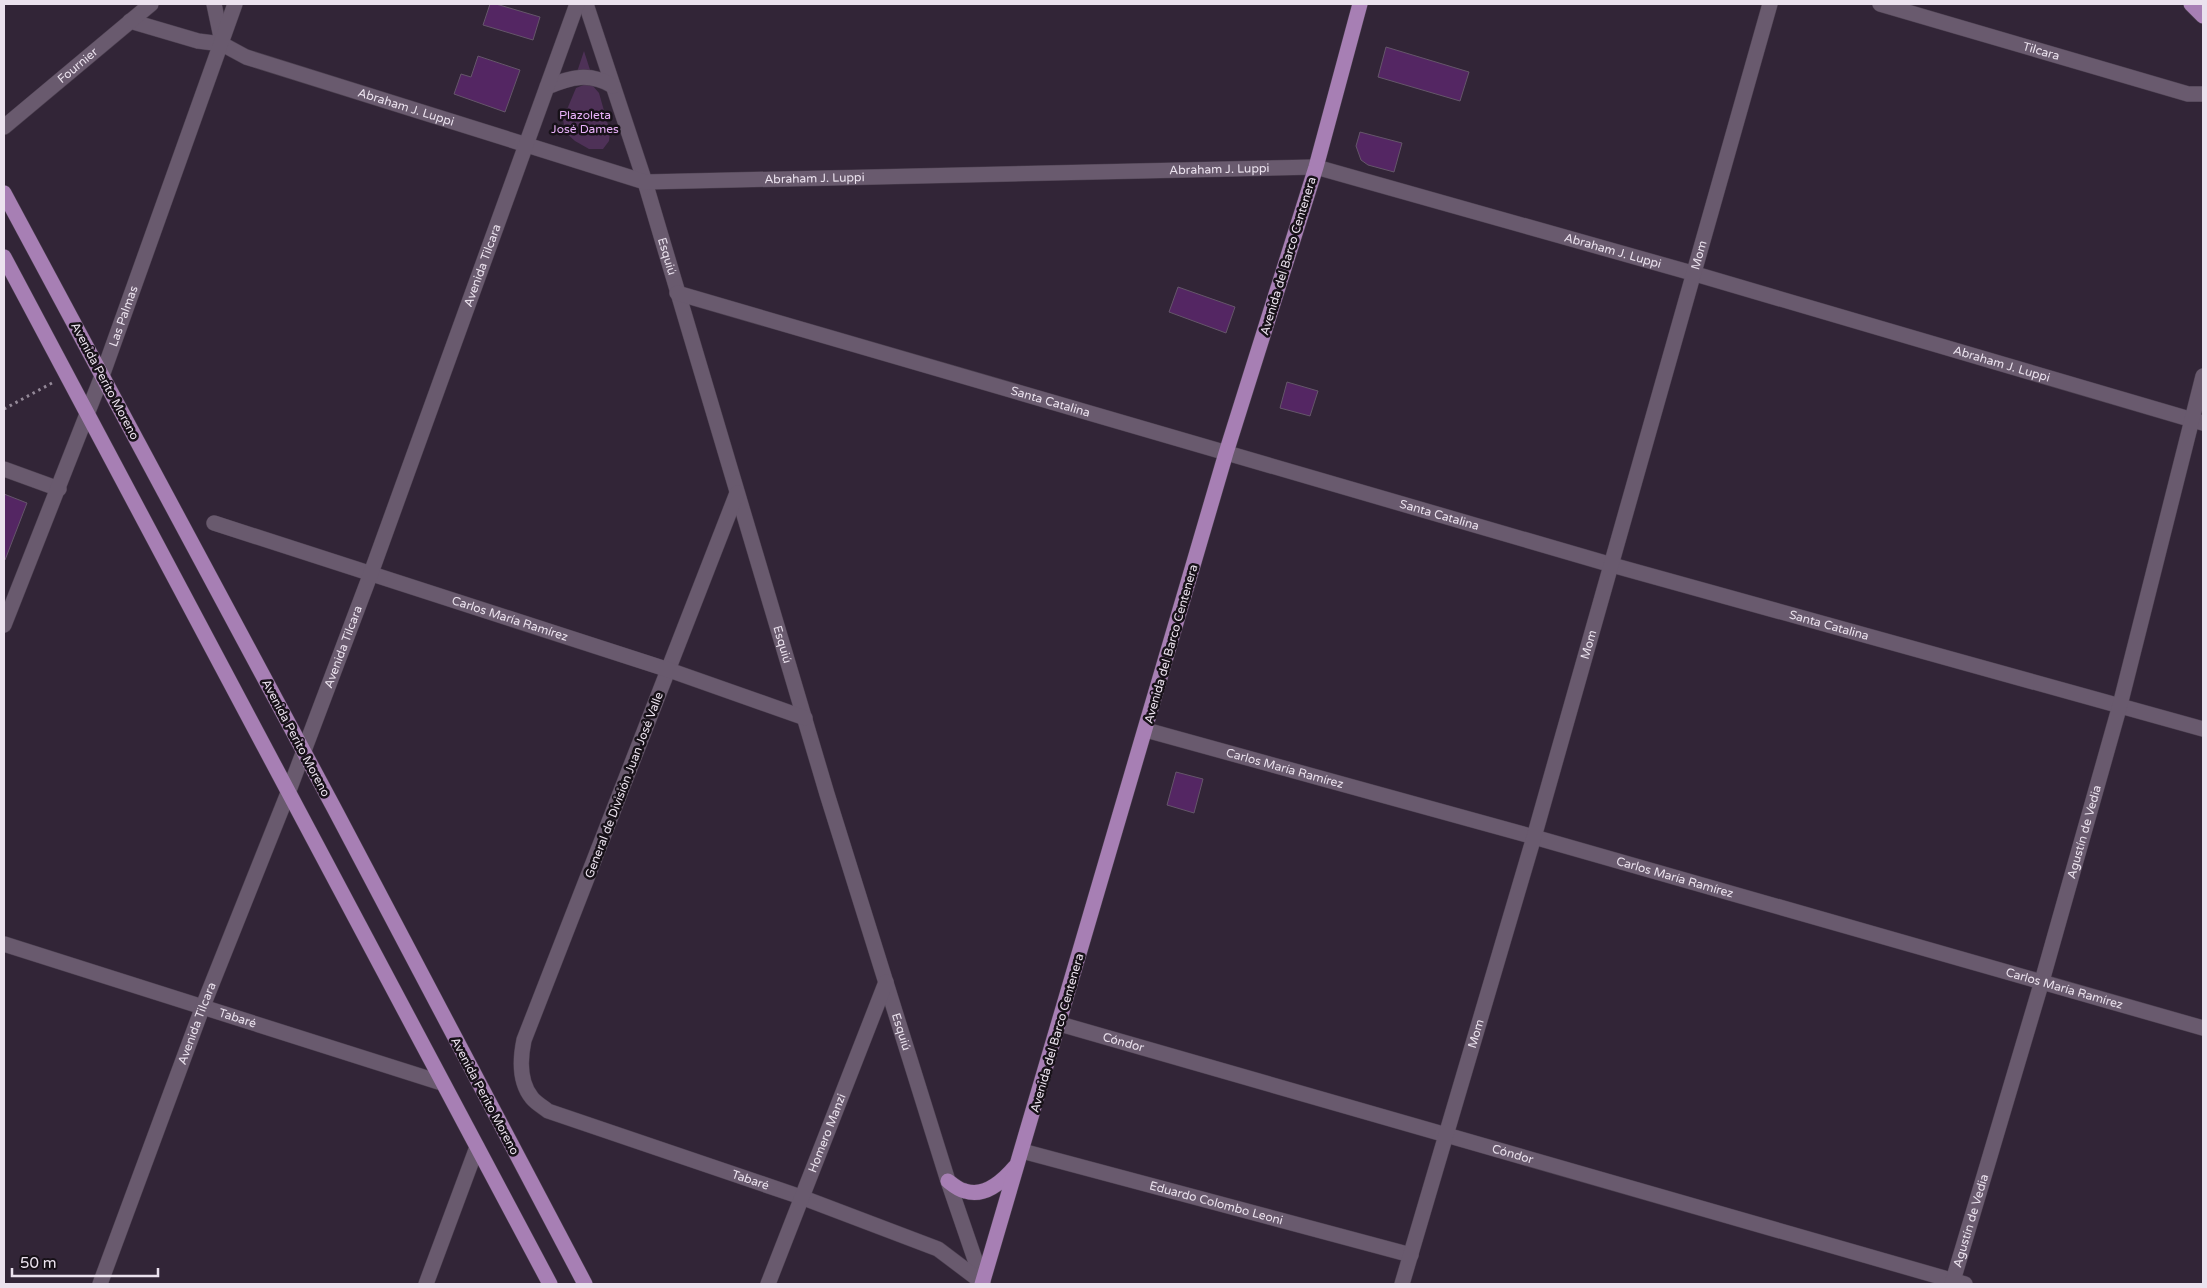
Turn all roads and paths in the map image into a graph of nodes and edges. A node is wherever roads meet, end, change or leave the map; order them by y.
1 (151, 4) edge
2 (214, 4) edge
3 (235, 4) edge
4 (577, 4) edge
5 (586, 4) edge
6 (1360, 4) edge
7 (1770, 4) edge
8 (1880, 4) edge
9 (2191, 4) edge
10 (2203, 16) edge
11 (130, 21) junction
12 (222, 44) junction
13 (613, 86) junction
14 (546, 87) junction
15 (2203, 94) edge
16 (4, 127) edge
17 (526, 145) junction
18 (1316, 167) junction
19 (645, 182) junction
20 (4, 193) edge
21 (4, 257) edge
22 (1692, 273) junction
23 (677, 294) junction
24 (67, 375) junction
25 (102, 376) junction
26 (2203, 376) edge
27 (4, 409) edge
28 (88, 413) junction
29 (2197, 421) edge
30 (1226, 453) junction
31 (4, 469) edge
32 (58, 489) junction
33 (737, 493) junction
34 (214, 523) dead end
35 (1612, 565) junction
36 (371, 573) junction
37 (4, 625) edge
38 (670, 670) junction
39 (2120, 705) junction
40 (805, 718) junction
41 (2203, 729) edge
42 (1146, 730) junction
43 (302, 751) junction
44 (288, 793) junction
45 (1534, 837) junction
46 (4, 944) edge
47 (2042, 981) junction
48 (886, 982) junction
49 (203, 1006) junction
50 (1060, 1024) junction
51 (2203, 1028) edge
52 (523, 1078) joint
53 (442, 1083) junction
54 (1447, 1134) junction
55 (477, 1147) junction
56 (1020, 1158) junction
57 (948, 1182) junction
58 (801, 1197) junction
59 (1411, 1256) junction
60 (1957, 1283) edge
61 (100, 1284) edge
62 (426, 1284) edge
63 (550, 1284) edge
64 (585, 1284) edge
65 (768, 1284) edge
66 (983, 1284) edge
67 (1402, 1284) edge

1 - 11 street, Fournier
2 - 12 street
3 - 12 street, Las Palmas
4 - 14 street, Avenida Tilcara
5 - 13 street, Esquiú
6 - 18 main road, Avenida del Barco Centenera
7 - 22 street, Mom
8 - 15 street, Tilcara
9 - 10 main road
11 - 12 street, Abraham J. Luppi
11 - 16 street, Fournier
12 - 17 street, Abraham J. Luppi
12 - 25 street, Las Palmas
13 - 14 street
13 - 19 street, Esquiú
14 - 17 street, Avenida Tilcara
17 - 19 street, Abraham J. Luppi
17 - 36 street, Avenida Tilcara
18 - 19 street, Abraham J. Luppi
18 - 22 street, Abraham J. Luppi
18 - 30 main road, Avenida del Barco Centenera
19 - 23 street, Esquiú
20 - 25 main road, Avenida Perito Moreno
21 - 24 main road
22 - 29 street, Abraham J. Luppi
22 - 35 street, Mom
23 - 30 street, Santa Catalina
23 - 33 street, Esquiú
24 - 27 path
24 - 28 main road
25 - 28 street, Las Palmas
25 - 43 main road, Avenida Perito Moreno
26 - 29 street, Agustín de Vedia
28 - 32 street, Las Palmas
28 - 44 main road
29 - 39 street, Agustín de Vedia
30 - 35 street, Santa Catalina
30 - 42 main road, Avenida del Barco Centenera
31 - 32 street
32 - 37 street, Las Palmas
33 - 38 street, General de División Juan José Valle
33 - 40 street, Esquiú
34 - 36 street, Carlos María Ramírez
35 - 39 street, Santa Catalina
35 - 45 street, Mom
36 - 38 street, Carlos María Ramírez
36 - 43 street, Avenida Tilcara
38 - 40 street, Carlos María Ramírez
38 - 52 street, General de División Juan José Valle
39 - 41 street, Santa Catalina
39 - 47 street, Agustín de Vedia
40 - 48 street, Esquiú
42 - 45 street, Carlos María Ramírez
42 - 50 main road, Avenida del Barco Centenera
43 - 44 street, Avenida Tilcara
43 - 64 main road, Avenida Perito Moreno
44 - 49 street, Avenida Tilcara
44 - 53 main road
45 - 47 street, Carlos María Ramírez
45 - 54 street, Mom
46 - 49 street, Tabaré
47 - 51 street, Carlos María Ramírez
47 - 60 street, Agustín de Vedia
48 - 57 street, Esquiú
48 - 58 street, Homero Manzi
49 - 53 street, Tabaré
49 - 61 street, Avenida Tilcara
50 - 54 street, Cóndor
50 - 56 main road, Avenida del Barco Centenera
52 - 58 street, Tabaré
53 - 55 main road
54 - 59 street, Mom
54 - 60 street, Cóndor
55 - 62 street
55 - 63 main road
56 - 57 main road
56 - 59 street, Eduardo Colombo Leoni
56 - 66 main road, Avenida del Barco Centenera
57 - 66 street, Esquiú
58 - 65 street, Homero Manzi
58 - 66 street, Tabaré
59 - 67 street, Mom

